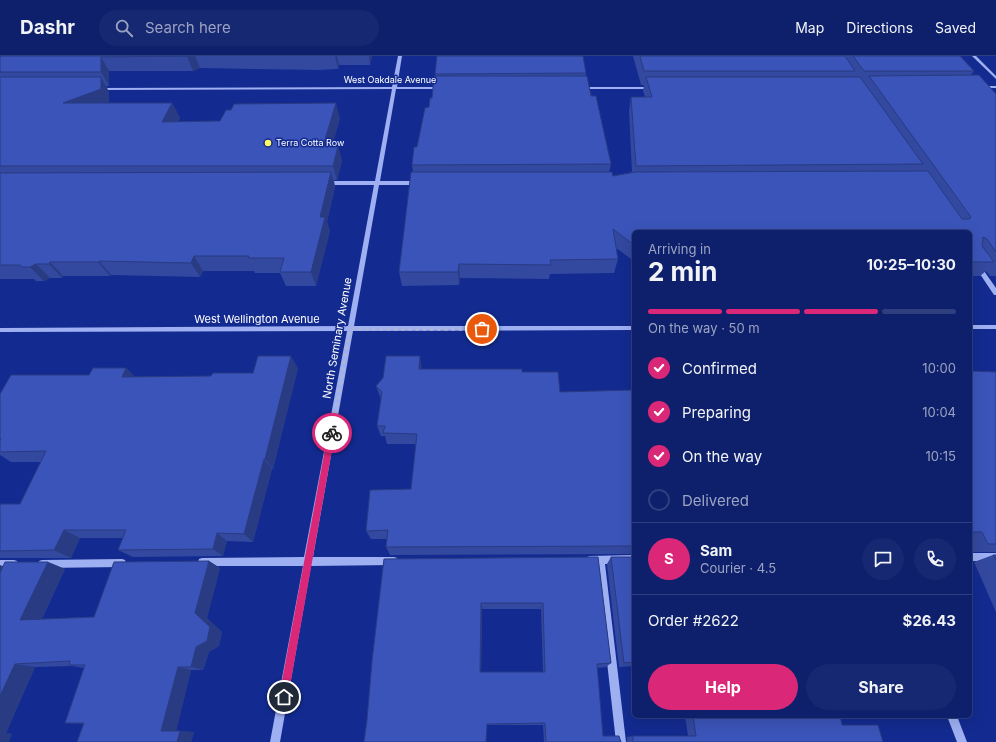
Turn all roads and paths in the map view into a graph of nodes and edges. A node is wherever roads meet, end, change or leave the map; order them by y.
1 (400, 56) edge
2 (974, 56) edge
3 (996, 78) edge
4 (974, 87) edge
5 (996, 87) edge
6 (394, 88) junction
7 (445, 88) edge
8 (571, 88) edge
9 (657, 88) edge
10 (94, 89) edge
11 (426, 183) edge
12 (315, 184) edge
13 (377, 184) junction
14 (972, 258) edge
15 (996, 293) edge
16 (972, 327) edge
17 (996, 327) edge
18 (632, 328) edge
19 (350, 329) junction
20 (0, 330) edge
21 (972, 557) edge
22 (996, 557) edge
23 (632, 559) edge
24 (584, 560) edge
25 (600, 560) junction
26 (308, 561) junction
27 (401, 561) edge
28 (194, 562) edge
29 (131, 563) edge
30 (0, 564) edge
31 (37, 564) edge
32 (18, 570) edge
33 (953, 718) edge
34 (275, 742) edge
35 (621, 742) edge
36 (962, 742) edge

1 - 6 street, North Seminary Avenue
2 - 3 street
4 - 5 street
6 - 7 street, West Oakdale Avenue
6 - 10 street, West Oakdale Avenue
6 - 13 street, North Seminary Avenue
8 - 9 street
11 - 13 street
12 - 13 street
13 - 19 street, North Seminary Avenue
14 - 15 street
16 - 17 street
18 - 19 street, West Wellington Avenue
19 - 20 street, West Wellington Avenue
19 - 26 street, North Seminary Avenue
21 - 22 street
23 - 25 street
24 - 25 street
25 - 35 street
26 - 27 street
26 - 28 street
26 - 34 street, North Seminary Avenue
29 - 31 street
30 - 32 street
33 - 36 street

